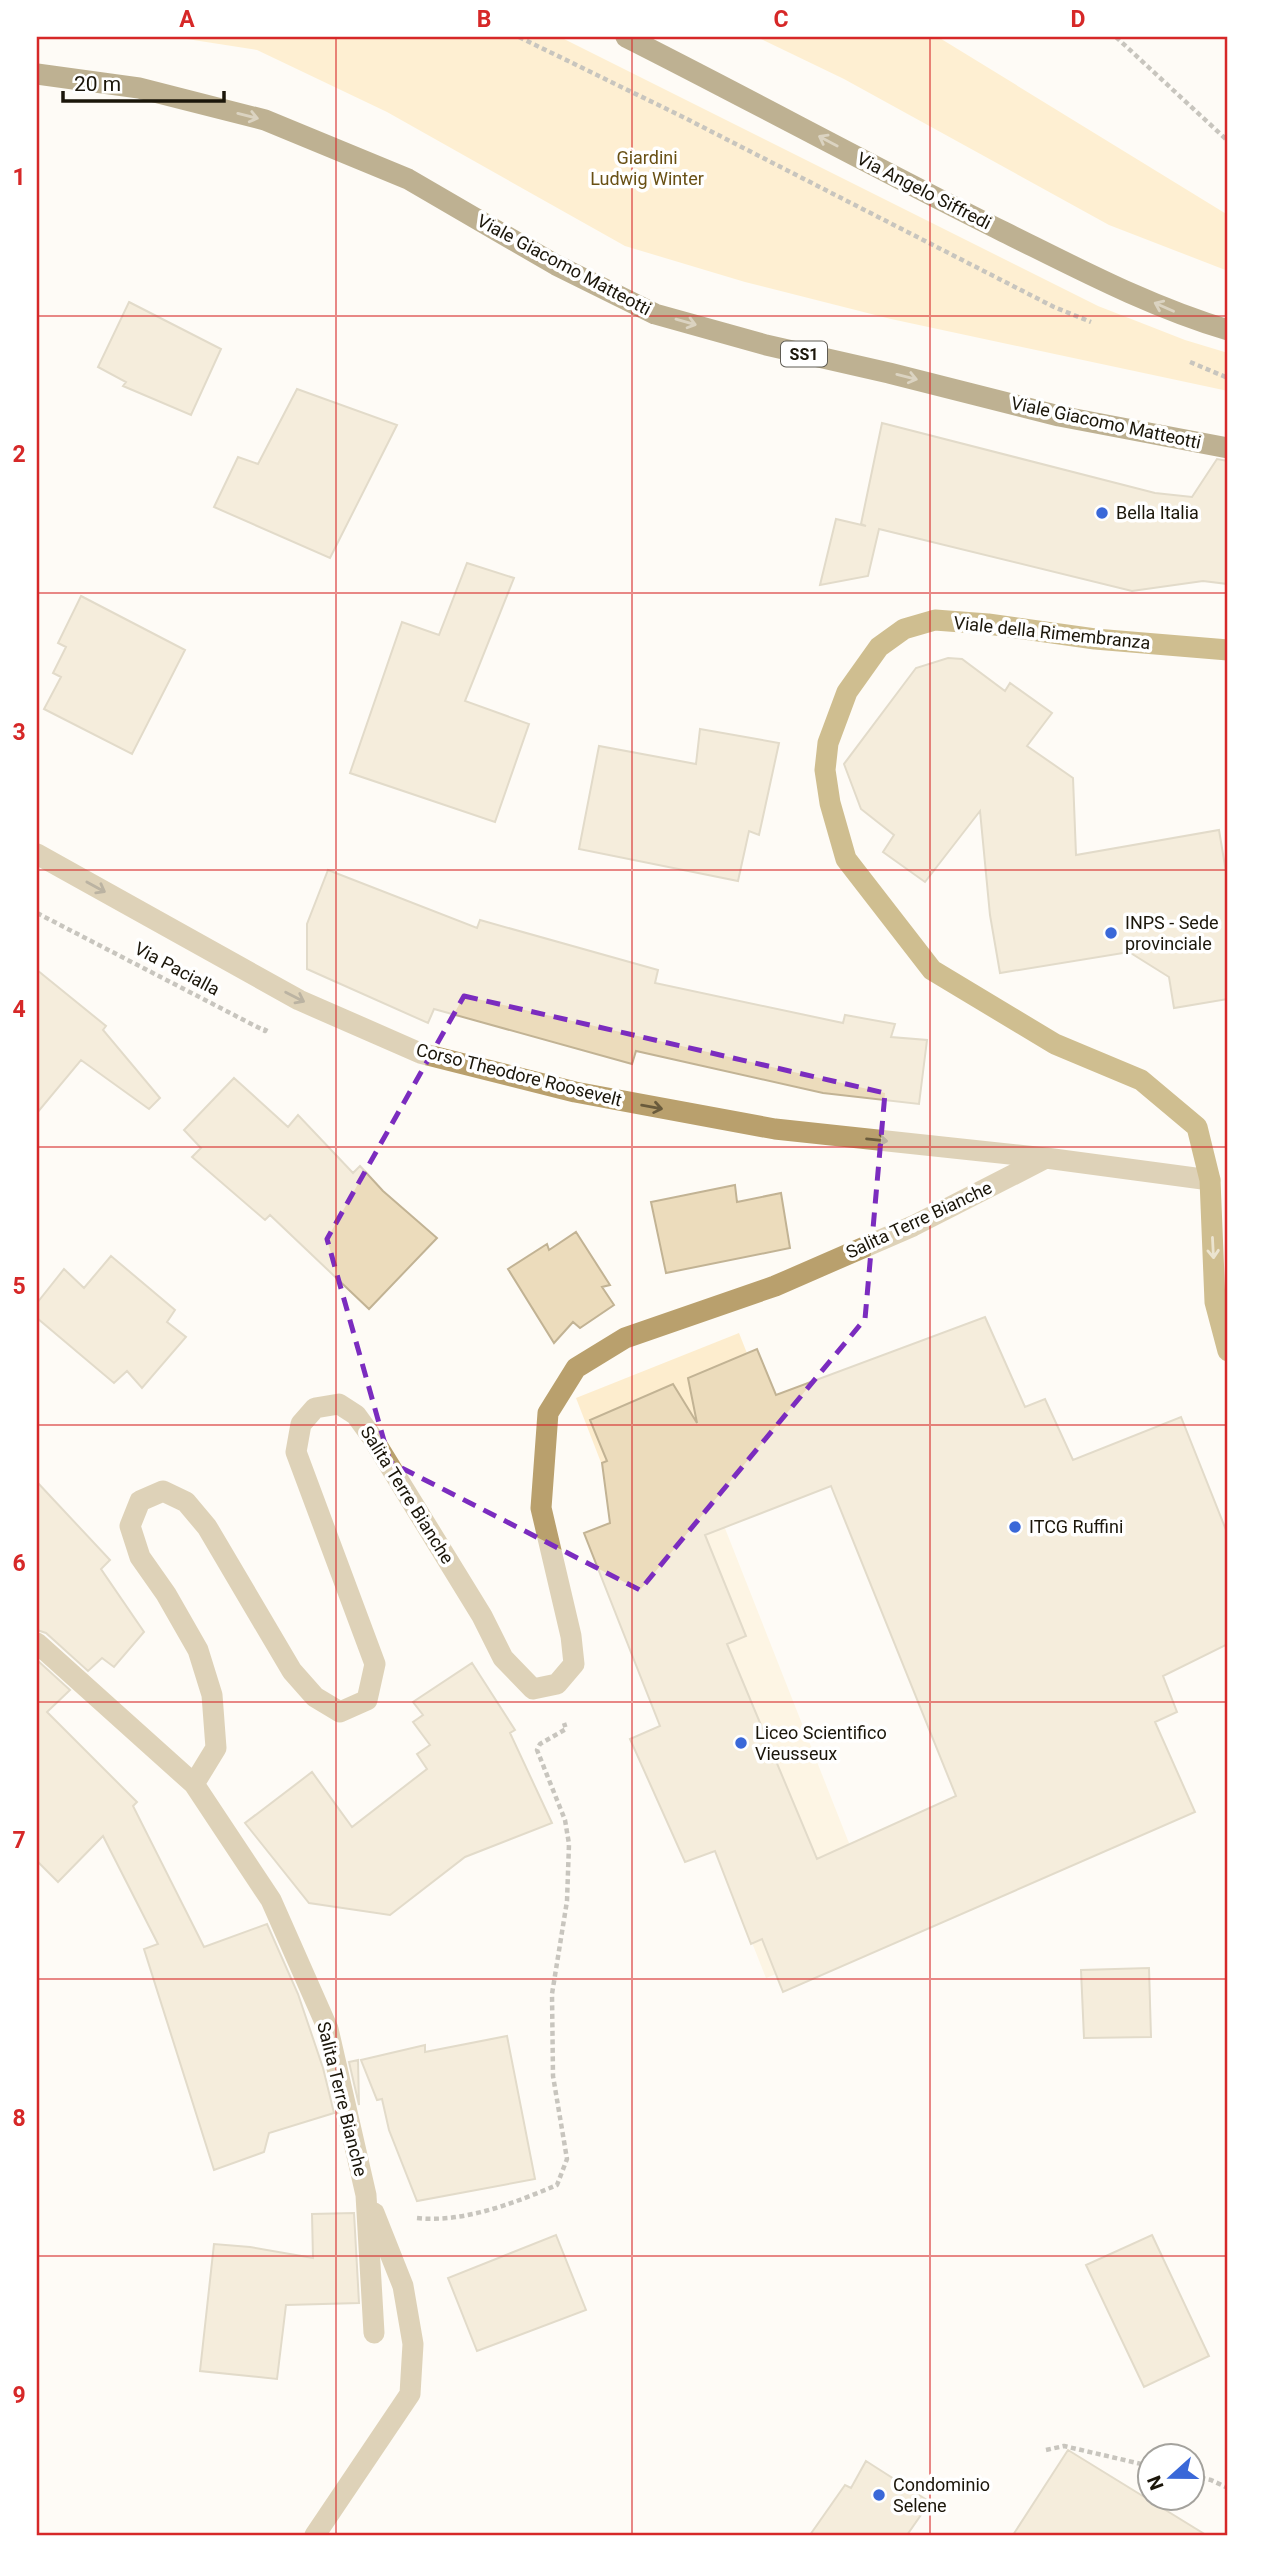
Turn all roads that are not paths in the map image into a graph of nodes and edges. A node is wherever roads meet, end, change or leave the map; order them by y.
1 (626, 37) edge
2 (37, 74) edge
3 (1228, 330) edge
4 (1228, 448) edge
5 (1228, 650) edge
6 (37, 854) edge
7 (1046, 1158) junction
8 (1219, 1180) edge
9 (1228, 1351) edge
10 (37, 1643) edge
11 (194, 1784) junction
12 (366, 2195) junction
13 (374, 2333) dead end
14 (315, 2535) edge

3 -> 1 main road, Via Angelo Siffredi
2 -> 4 main road, Viale Giacomo Matteotti / SS1
5 - 8 street, Viale della Rimembranza
6 -> 7 street, Corso Theodore Roosevelt
7 - 8 street, Corso Theodore Roosevelt
7 - 11 street, Salita Terre Bianche
8 -> 9 street, Viale della Rimembranza
10 - 11 street, Salita Terre Bianche
11 - 12 street, Salita Terre Bianche
12 - 13 street, Salita Terre Bianche
12 - 14 street, Salita Terre Bianche

